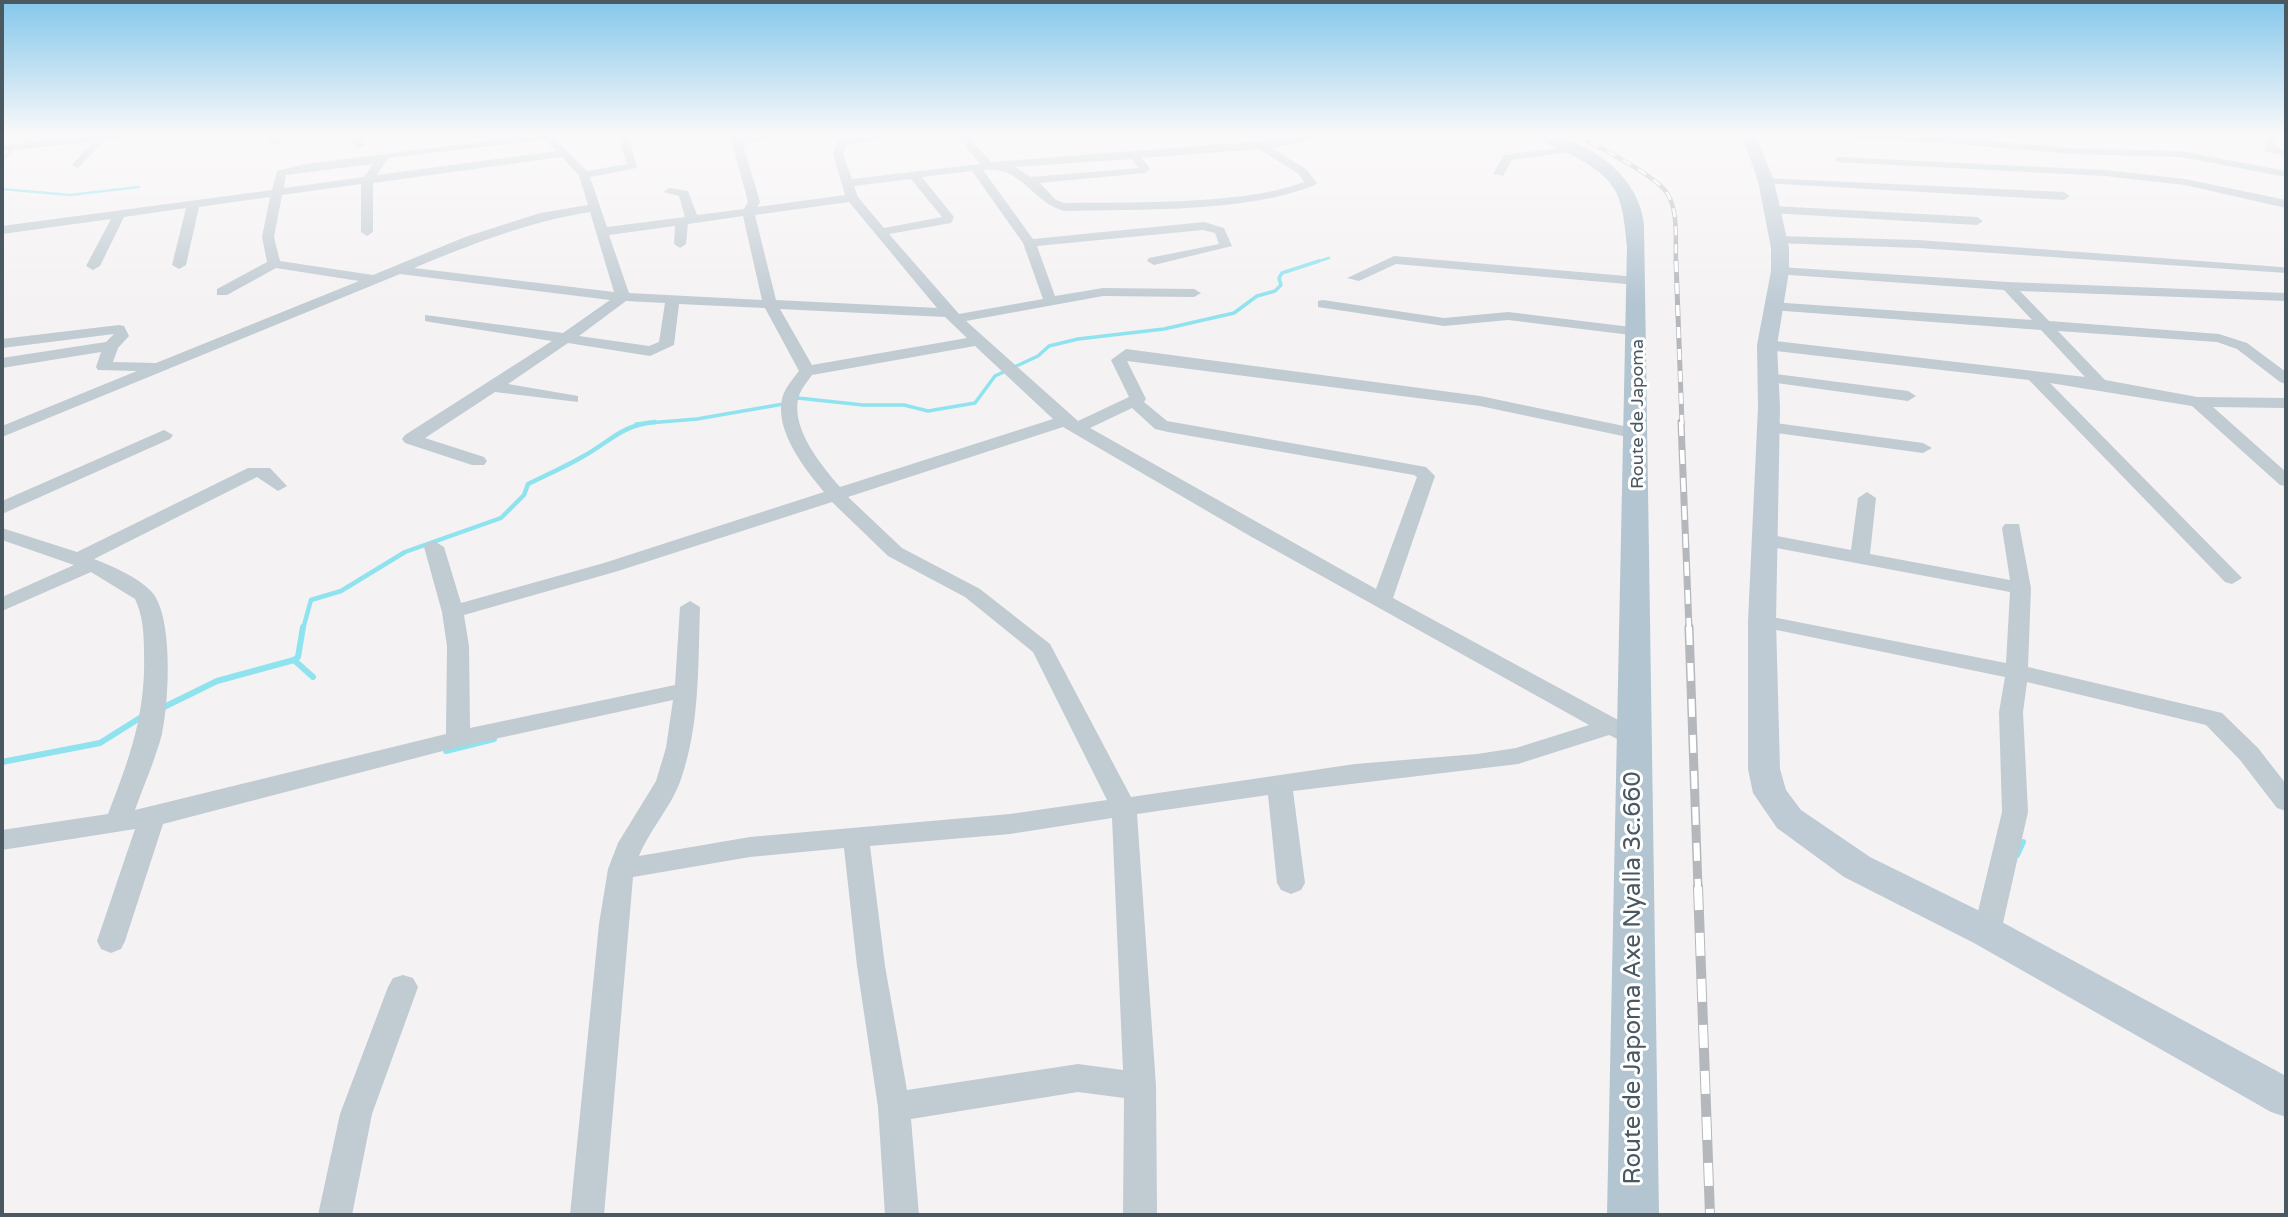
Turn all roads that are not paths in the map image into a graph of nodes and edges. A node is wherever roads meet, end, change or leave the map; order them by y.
1 (278, 192) edge
2 (299, 192) edge
3 (366, 192) edge
4 (589, 192) edge
5 (669, 192) dead end
6 (751, 192) edge
7 (850, 192) edge
8 (928, 192) edge
9 (998, 192) edge
10 (1039, 192) edge
11 (1284, 192) edge
12 (1625, 192) edge
13 (1768, 192) edge
14 (1980, 192) edge
15 (2233, 192) edge
16 (277, 195) junction
17 (2064, 196) dead end
18 (2259, 197) junction
19 (852, 198) junction
20 (2286, 204) edge
21 (193, 206) junction
22 (593, 208) junction
23 (748, 212) junction
24 (119, 215) junction
25 (2286, 217) edge
26 (687, 221) junction
27 (1978, 221) dead end
28 (1776, 225) junction
29 (2, 230) edge
30 (368, 232) dead end
31 (601, 232) junction
32 (881, 233) junction
33 (1029, 243) junction
34 (681, 244) dead end
35 (1154, 261) dead end
36 (275, 264) junction
37 (179, 265) dead end
38 (93, 266) dead end
39 (399, 270) junction
40 (1780, 271) junction
41 (2281, 271) dead end
42 (1354, 278) dead end
43 (376, 279) junction
44 (1638, 281) junction
45 (2008, 286) junction
46 (222, 292) dead end
47 (1194, 293) dead end
48 (623, 297) junction
49 (2286, 297) edge
50 (673, 299) junction
51 (1051, 301) junction
52 (770, 304) junction
53 (1323, 304) dead end
54 (1771, 306) junction
55 (952, 316) junction
56 (430, 318) dead end
57 (2047, 327) junction
58 (1639, 332) junction
59 (567, 338) junction
60 (977, 341) junction
61 (2, 342) edge
62 (1767, 345) junction
63 (111, 346) junction
64 (2, 363) edge
65 (171, 364) junction
66 (807, 371) junction
67 (2034, 376) junction
68 (1768, 378) junction
69 (2286, 379) edge
70 (2100, 384) junction
71 (493, 387) junction
72 (1908, 396) dead end
73 (572, 399) dead end
74 (1135, 401) junction
75 (2197, 402) junction
76 (2286, 403) edge
77 (1071, 425) junction
78 (1768, 427) junction
79 (2, 432) edge
80 (1637, 434) junction
81 (163, 435) dead end
82 (1923, 448) dead end
83 (478, 461) dead end
84 (2286, 481) edge
85 (278, 486) dead end
86 (838, 495) junction
87 (1867, 498) dead end
88 (2, 508) edge
89 (2012, 528) dead end
90 (2, 534) edge
91 (1766, 540) junction
92 (434, 547) dead end
93 (1860, 557) junction
94 (85, 562) junction
95 (2232, 578) dead end
96 (2021, 588) junction
97 (1382, 600) junction
98 (2, 605) edge
99 (690, 607) dead end
100 (453, 612) junction
101 (1762, 621) junction
102 (2017, 672) junction
103 (686, 690) junction
104 (1622, 733) junction
105 (458, 739) junction
106 (1280, 786) junction
107 (2286, 802) edge
108 (1124, 808) junction
109 (152, 817) junction
110 (117, 824) junction
111 (856, 838) junction
112 (2, 839) edge
113 (621, 869) junction
114 (1291, 883) dead end
115 (1987, 932) junction
116 (111, 941) dead end
117 (403, 987) dead end
118 (1140, 1086) junction
119 (2286, 1098) edge
120 (894, 1107) junction
121 (335, 1215) edge
122 (587, 1215) edge
123 (902, 1215) edge
124 (1140, 1215) edge
125 (1633, 1215) edge

1 - 16 street
2 - 16 street
3 - 30 street
4 - 22 street
5 - 26 street
6 - 23 street
7 - 19 street
8 - 32 street
9 - 33 street
10 - 11 street
12 - 44 main road, Route de Japoma
13 - 28 main road
14 - 17 street
15 - 18 street
16 - 21 street
16 - 36 street
18 - 20 street
18 - 25 street
19 - 23 street
19 - 32 street
21 - 24 street
21 - 37 street
22 - 31 street
22 - 39 street
23 - 26 street
23 - 52 street
24 - 29 street
24 - 38 street
26 - 31 street
26 - 34 street
27 - 28 street
28 - 40 main road
28 - 41 street
31 - 48 street
32 - 55 street
33 - 35 street
33 - 51 street
36 - 43 street
36 - 46 street
39 - 43 street
39 - 48 street
40 - 45 street
40 - 54 main road
42 - 44 street
43 - 65 street
44 - 58 main road, Route de Japoma
45 - 49 street
45 - 57 street
47 - 51 street
48 - 50 street
48 - 59 street
50 - 52 street
50 - 59 street
51 - 55 street
52 - 55 street
52 - 66 street
53 - 58 street
54 - 57 street
54 - 62 main road
55 - 60 street
56 - 59 street
57 - 69 street
57 - 70 street
58 - 80 main road, Route de Japoma
59 - 71 street
60 - 66 street
60 - 77 street
61 - 63 street
62 - 67 street
62 - 68 main road
63 - 64 street
63 - 65 street
65 - 79 street
66 - 86 street
67 - 70 street
67 - 95 street
68 - 72 street
68 - 78 main road
70 - 75 street
71 - 73 street
71 - 83 street
74 - 77 street
74 - 80 street
74 - 97 street
75 - 76 street
75 - 84 street
77 - 86 street
77 - 97 street
78 - 82 street
78 - 91 main road
80 - 104 main road, Route de Japoma
81 - 88 street
85 - 94 street
86 - 100 street
86 - 108 street
87 - 93 street
89 - 96 street
90 - 94 street
91 - 93 street
91 - 101 main road
92 - 100 street
93 - 96 street
94 - 98 street
94 - 110 street
96 - 102 street
97 - 104 street
99 - 103 street
100 - 105 street
101 - 102 street
101 - 115 main road
102 - 107 street
102 - 115 street
103 - 105 street
103 - 113 street
104 - 106 street
104 - 125 main road, Route de Japoma Axe Nyalla 3c.660
105 - 109 street
106 - 108 street
106 - 114 street
108 - 111 street
108 - 118 street
109 - 110 street
109 - 116 street
110 - 112 street
111 - 113 street
111 - 120 street
113 - 122 street
115 - 119 main road
117 - 121 street
118 - 120 street
118 - 124 street
120 - 123 street

